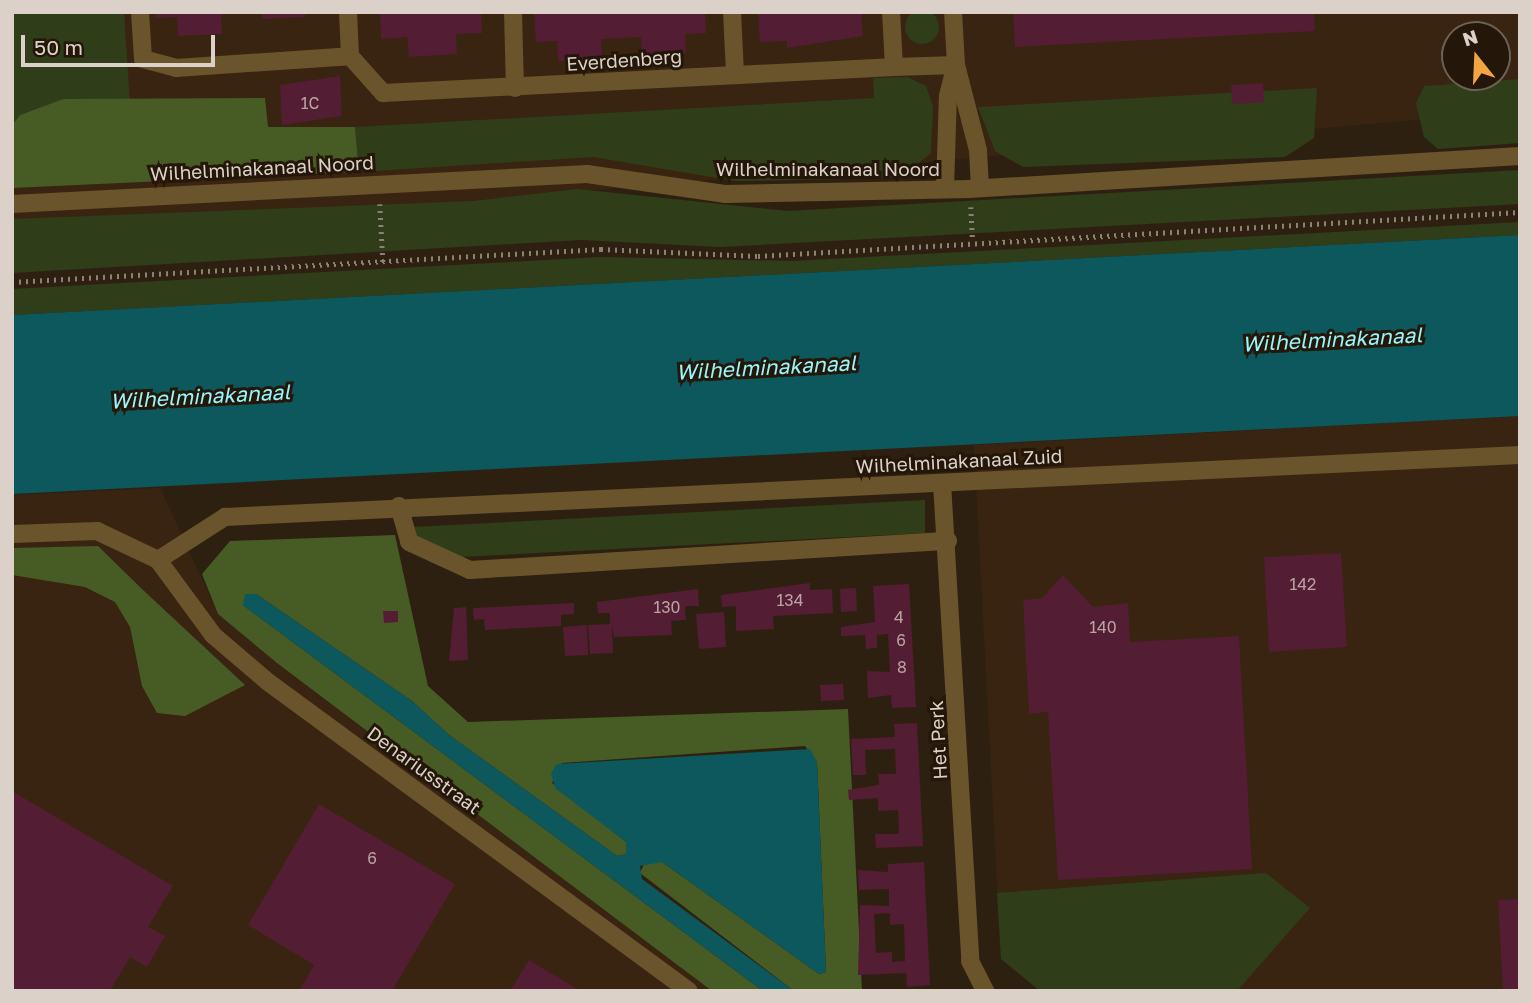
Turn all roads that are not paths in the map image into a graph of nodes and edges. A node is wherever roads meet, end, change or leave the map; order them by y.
1 (140, 12) edge
2 (348, 12) edge
3 (513, 12) edge
4 (732, 12) edge
5 (891, 12) edge
6 (953, 12) edge
7 (350, 56) junction
8 (956, 65) junction
9 (894, 67) junction
10 (735, 74) junction
11 (515, 88) junction
12 (1520, 156) edge
13 (975, 188) junction
14 (945, 189) junction
15 (12, 204) edge
16 (1520, 455) edge
17 (942, 483) junction
18 (399, 506) junction
19 (12, 534) edge
20 (948, 541) junction
21 (158, 560) junction
22 (689, 991) edge
23 (985, 991) edge

1 - 7 street
2 - 7 street
3 - 11 street
4 - 10 street
5 - 9 street
6 - 8 street
7 - 11 street, Everdenberg
8 - 9 street, Everdenberg
8 - 13 street
8 - 14 street
9 - 10 street, Everdenberg
10 - 11 street, Everdenberg
12 - 13 street, Wilhelminakanaal Noord
13 - 14 street, Wilhelminakanaal Noord
14 - 15 street, Wilhelminakanaal Noord
16 - 17 street, Wilhelminakanaal Zuid
17 - 18 street, Wilhelminakanaal Zuid
17 - 20 street, Het Perk
18 - 20 street
18 - 21 street, Wilhelminakanaal Zuid
19 - 21 street
20 - 23 street, Het Perk
21 - 22 street, Denariusstraat

